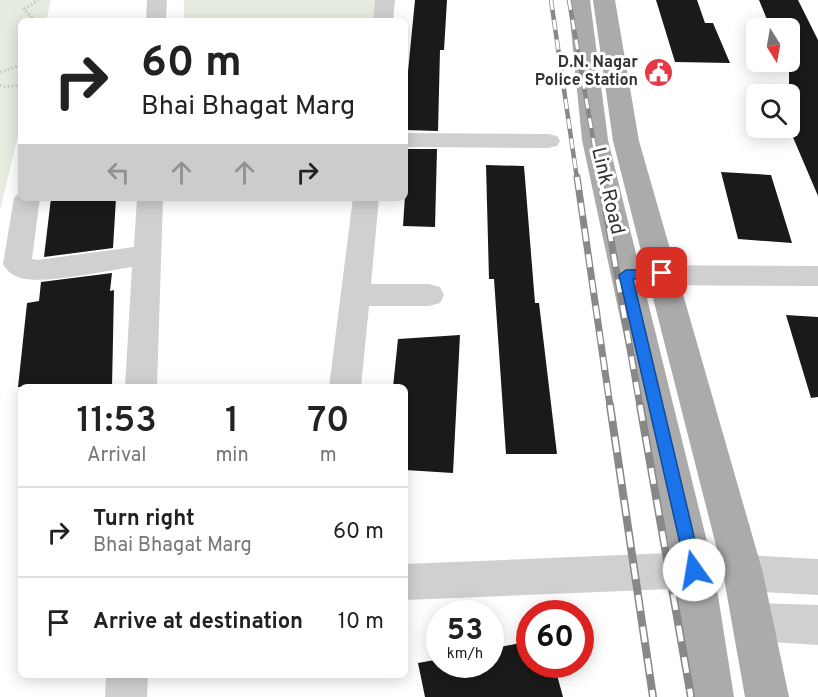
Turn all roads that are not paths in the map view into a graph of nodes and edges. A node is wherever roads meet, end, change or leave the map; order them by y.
1 (157, 0) edge
2 (385, 0) edge
3 (579, 0) edge
4 (604, 0) edge
5 (156, 18) edge
6 (383, 18) edge
7 (408, 140) edge
8 (548, 141) dead end
9 (27, 201) edge
10 (150, 201) edge
11 (366, 201) edge
12 (148, 255) junction
13 (662, 273) junction
14 (626, 275) junction
15 (818, 276) edge
16 (429, 295) dead end
17 (356, 296) junction
18 (141, 384) edge
19 (345, 384) edge
20 (694, 570) junction
21 (743, 573) junction
22 (818, 577) edge
23 (408, 582) edge
24 (753, 622) junction
25 (818, 625) edge
26 (127, 678) edge
27 (126, 697) edge
28 (712, 697) edge
29 (767, 697) edge

1 - 5 street
2 - 6 street
3 - 14 main road, Link Road
4 - 13 main road
7 - 8 street
9 - 12 street
10 - 12 street
11 - 17 street
12 - 18 street
13 - 14 street
13 - 15 street
13 - 21 main road
14 - 20 main road, Link Road
16 - 17 street
17 - 19 street
20 - 23 street
20 - 28 main road, Link Road
21 - 22 street
21 - 24 main road
24 - 25 street
24 - 29 main road
26 - 27 street

